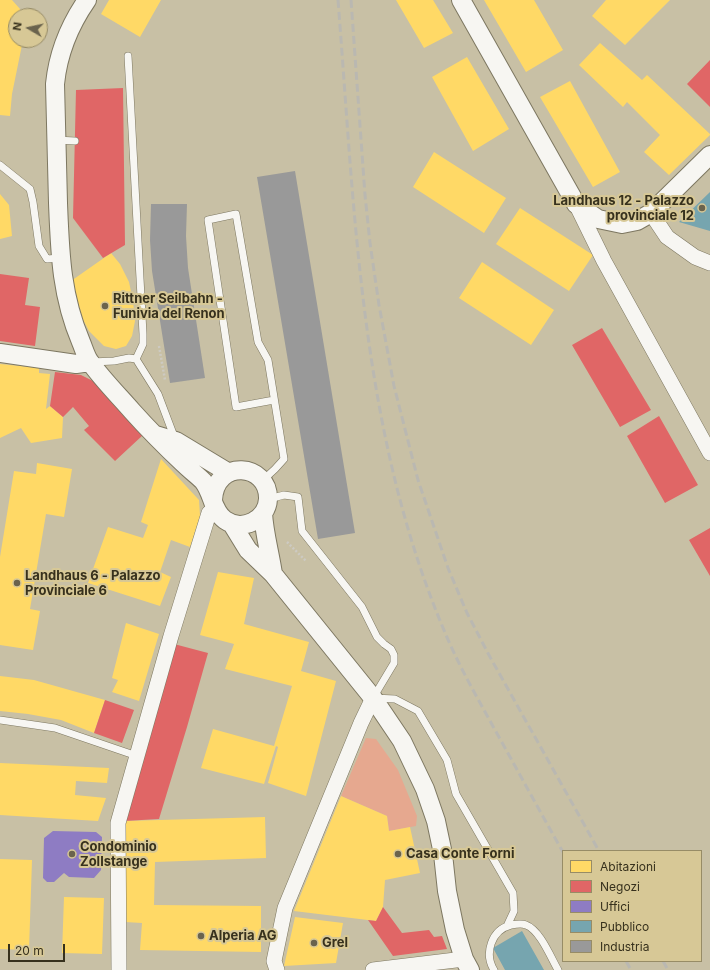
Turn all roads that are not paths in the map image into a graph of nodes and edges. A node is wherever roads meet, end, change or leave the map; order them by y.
1 (87, 0) edge
2 (461, 0) edge
3 (128, 56) dead end
4 (56, 140) junction
5 (75, 141) dead end
6 (710, 155) edge
7 (0, 165) edge
8 (576, 204) junction
9 (651, 212) junction
10 (61, 258) junction
11 (710, 263) edge
12 (0, 352) edge
13 (136, 359) junction
14 (90, 362) junction
15 (274, 400) junction
16 (152, 434) junction
17 (176, 441) junction
18 (710, 453) edge
19 (229, 473) junction
20 (262, 481) junction
21 (214, 504) junction
22 (266, 506) junction
23 (232, 524) junction
24 (273, 574) junction
25 (373, 698) junction
26 (0, 720) edge
27 (137, 756) junction
28 (507, 926) junction
29 (467, 964) edge
30 (119, 970) edge
31 (277, 970) edge
32 (373, 970) edge
33 (494, 970) edge
34 (558, 970) edge

1 - 4 street
2 - 8 street
3 - 13 lane
4 - 5 lane
4 - 10 street
6 - 9 street
7 - 10 lane
8 - 9 street
8 - 18 street
9 - 11 street
10 - 14 street
12 - 14 street
13 - 14 lane
13 - 17 lane
14 - 16 street
15 - 15 lane
15 - 20 lane
16 - 17 street
16 - 21 street
17 - 19 street
19 - 20 street
19 - 21 street
20 - 22 street
21 - 23 street
21 - 27 street
22 - 23 street
22 - 24 street
22 - 25 lane
23 - 24 street
24 - 25 street
25 - 28 lane
25 - 29 street
25 - 31 street
26 - 27 lane
27 - 30 street
28 - 33 lane
28 - 34 lane
29 - 32 street

